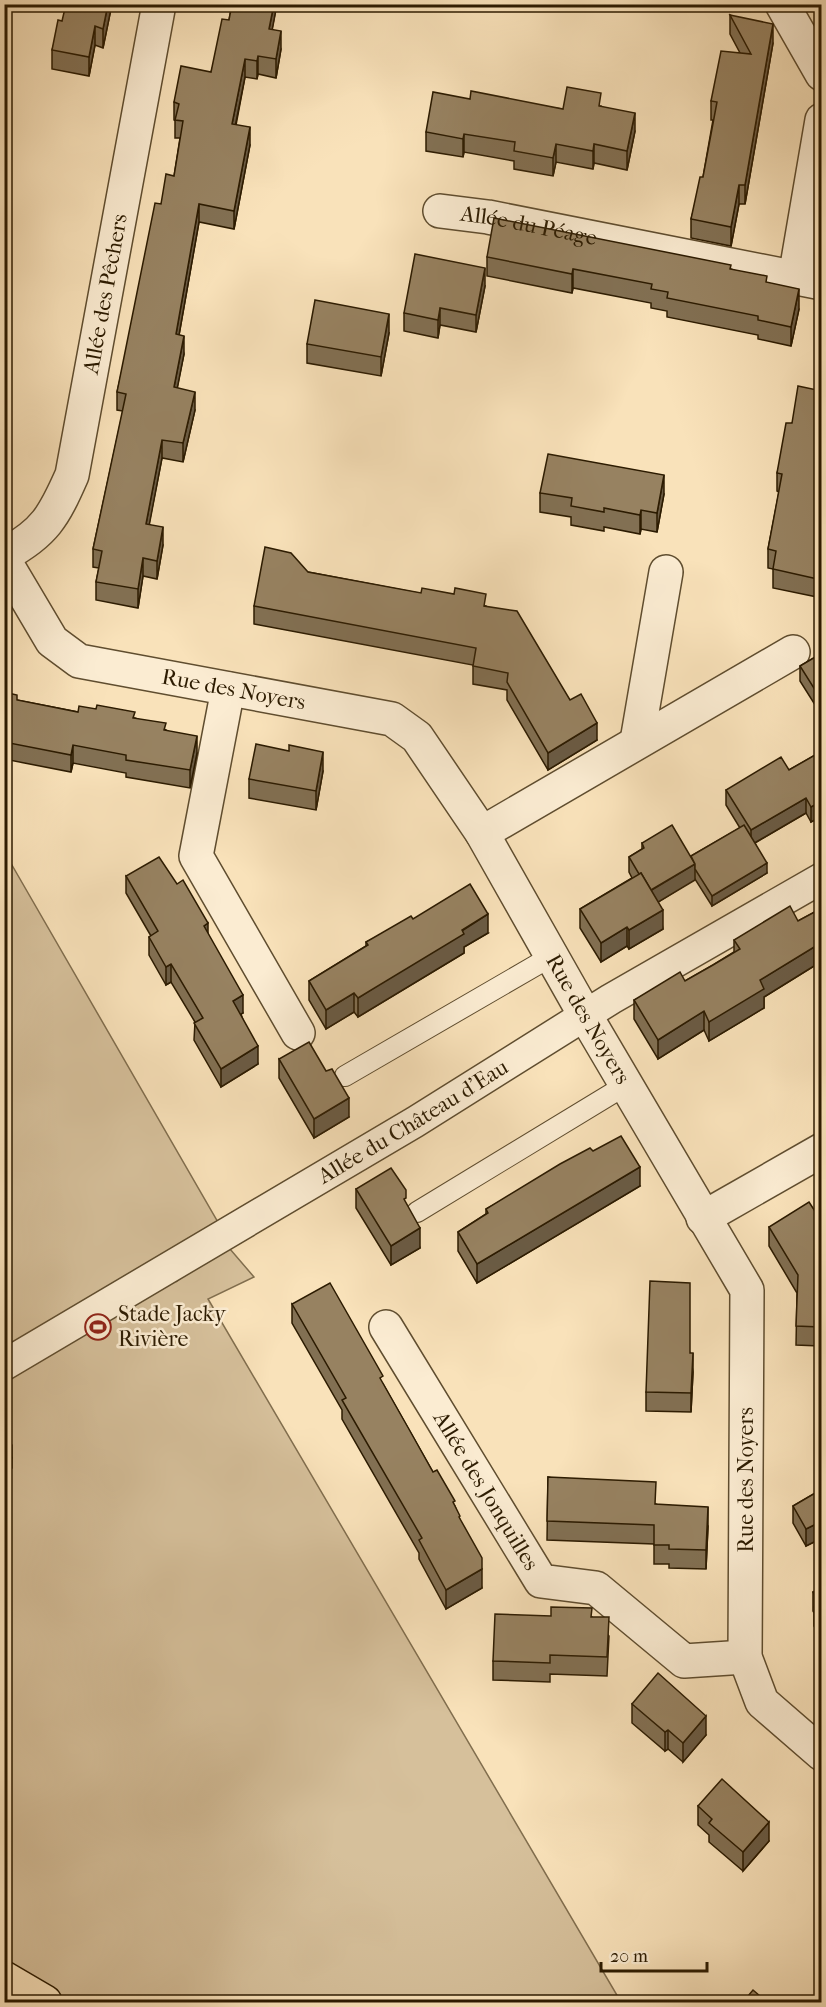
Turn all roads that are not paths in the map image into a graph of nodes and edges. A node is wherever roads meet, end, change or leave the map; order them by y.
1 (159, 4) edge
2 (782, 4) edge
3 (822, 74) edge
4 (822, 120) edge
5 (440, 211) dead end
6 (808, 281) edge
7 (4, 557) edge
8 (666, 572) dead end
9 (793, 652) dead end
10 (228, 689) junction
11 (637, 741) junction
12 (482, 833) junction
13 (822, 878) edge
14 (552, 956) junction
15 (585, 1015) junction
16 (298, 1033) dead end
17 (345, 1076) dead end
18 (626, 1085) junction
19 (822, 1150) edge
20 (417, 1212) dead end
21 (703, 1218) junction
22 (386, 1327) dead end
23 (4, 1365) edge
24 (745, 1657) junction
25 (822, 1754) edge
26 (4, 1977) edge
27 (45, 2002) edge

1 - 7 street, Allée des Pêchers
2 - 3 street
4 - 6 street
5 - 6 street, Allée du Péage
7 - 10 street, Rue des Noyers
8 - 11 street
9 - 11 street
10 - 12 street, Rue des Noyers
10 - 16 street
11 - 12 street
12 - 14 street, Rue des Noyers
13 - 15 street, Allée du Château d'Eau
14 - 15 street, Rue des Noyers
14 - 17 lane
15 - 18 street, Rue des Noyers
15 - 23 street, Allée du Château d'Eau
18 - 20 lane
18 - 21 street, Rue des Noyers
19 - 21 street
21 - 24 street, Rue des Noyers
22 - 24 street, Allée des Jonquilles
24 - 25 street, Rue des Noyers
26 - 27 highway

